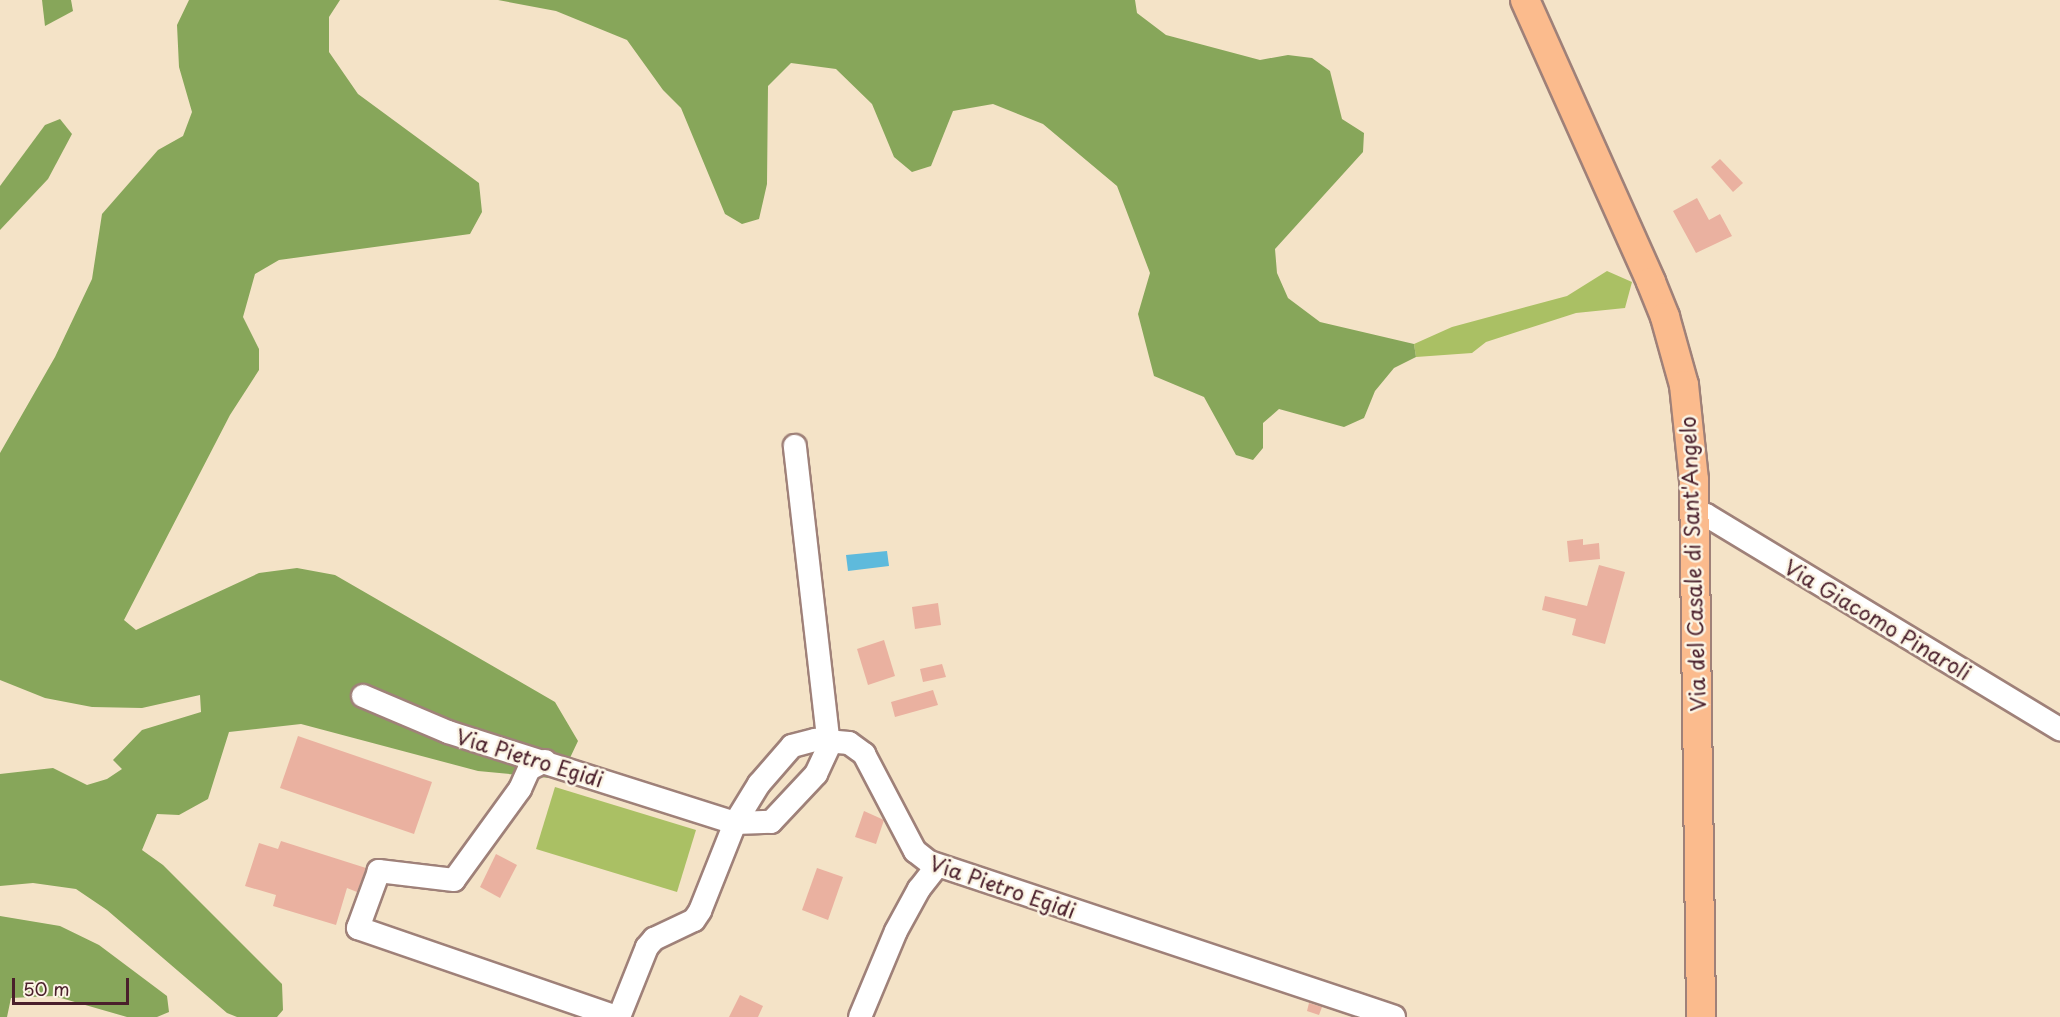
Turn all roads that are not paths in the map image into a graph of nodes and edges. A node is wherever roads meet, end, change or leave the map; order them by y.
1 (1525, 0) edge
2 (795, 446) dead end
3 (1694, 515) junction
4 (363, 696) dead end
5 (2060, 729) edge
6 (829, 740) junction
7 (544, 760) junction
8 (735, 823) junction
9 (937, 866) junction
10 (618, 1017) edge
11 (860, 1017) edge
12 (1394, 1017) edge
13 (1701, 1017) edge

1 - 3 main road, Via del Casale di Sant'Angelo
2 - 6 street
3 - 5 street, Via Giacomo Pinaroli
3 - 13 main road, Via del Casale di Sant'Angelo
4 - 7 street, Via Pietro Egidi
6 - 8 street, Via Pietro Egidi
6 - 8 street
6 - 9 street, Via Pietro Egidi
7 - 8 street, Via Pietro Egidi
7 - 10 street
8 - 10 street
9 - 11 street
9 - 12 street, Via Pietro Egidi

